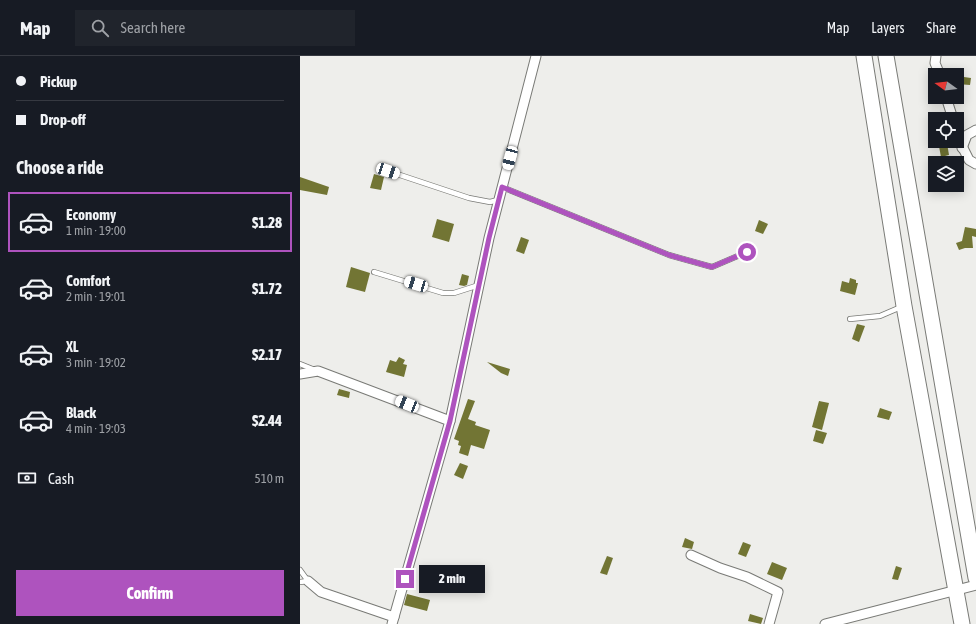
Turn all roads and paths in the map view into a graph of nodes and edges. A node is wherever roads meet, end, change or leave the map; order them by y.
1 (536, 56) edge
2 (864, 56) edge
3 (886, 56) edge
4 (936, 56) edge
5 (937, 68) edge
6 (976, 130) edge
7 (964, 143) edge
8 (962, 148) edge
9 (976, 164) edge
10 (388, 171) dead end
11 (502, 187) junction
12 (498, 200) junction
13 (747, 252) dead end
14 (374, 272) dead end
15 (479, 285) junction
16 (904, 306) junction
17 (850, 319) dead end
18 (300, 364) edge
19 (318, 371) junction
20 (300, 374) edge
21 (450, 421) junction
22 (972, 530) edge
23 (691, 555) dead end
24 (300, 570) edge
25 (976, 578) edge
26 (304, 581) edge
27 (976, 585) edge
28 (956, 590) junction
29 (393, 621) edge
30 (769, 624) edge
31 (825, 624) edge
32 (962, 624) edge

1 - 11 street
2 - 16 main road
3 - 22 main road
4 - 5 street
6 - 7 street
8 - 9 street
10 - 12 lane
11 - 12 street
11 - 13 lane
12 - 15 street
14 - 15 lane
15 - 21 street
16 - 17 lane
16 - 28 main road
18 - 19 lane
19 - 20 street
19 - 21 street
21 - 29 street
22 - 25 main road
23 - 30 street
24 - 26 lane
26 - 29 street
27 - 28 street
28 - 31 street
28 - 32 main road

